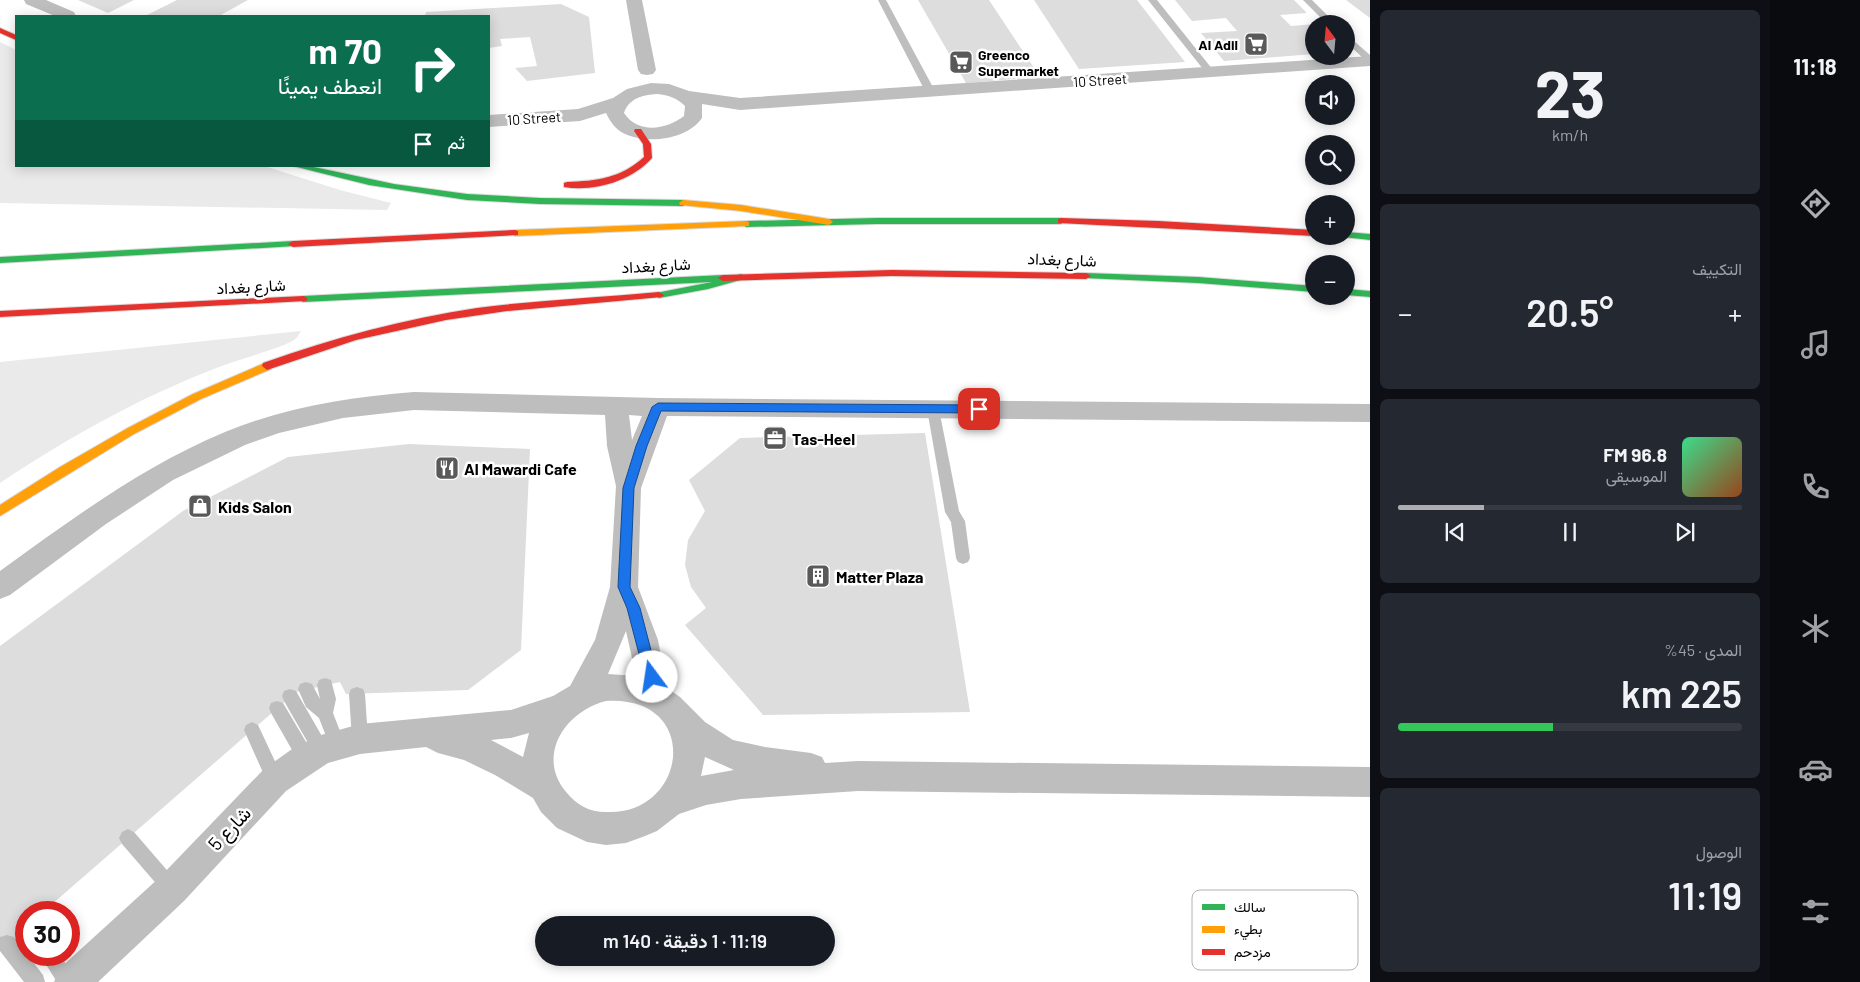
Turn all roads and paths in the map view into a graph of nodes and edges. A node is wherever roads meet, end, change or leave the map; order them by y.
1 (32, 0) edge
2 (634, 0) edge
3 (882, 0) edge
4 (1152, 0) edge
5 (1307, 0) edge
6 (66, 15) edge
7 (1323, 15) edge
8 (0, 30) edge
9 (15, 38) edge
10 (1355, 46) edge
11 (1370, 60) edge
12 (647, 70) junction
13 (1210, 72) junction
14 (930, 91) junction
15 (680, 94) junction
16 (624, 98) junction
17 (740, 104) junction
18 (580, 115) junction
19 (490, 121) edge
20 (688, 123) junction
21 (630, 127) junction
22 (301, 167) edge
23 (557, 185) dead end
24 (829, 222) junction
25 (1305, 232) edge
26 (1355, 235) edge
27 (1370, 236) edge
28 (0, 260) edge
29 (741, 278) junction
30 (1305, 288) edge
31 (1355, 292) edge
32 (1370, 293) edge
33 (0, 314) edge
34 (616, 406) junction
35 (658, 407) junction
36 (936, 409) junction
37 (1370, 413) edge
38 (628, 488) junction
39 (0, 511) edge
40 (963, 558) dead end
41 (0, 587) edge
42 (624, 587) junction
43 (325, 685) dead end
44 (306, 689) dead end
45 (357, 694) dead end
46 (653, 695) junction
47 (290, 696) dead end
48 (572, 700) junction
49 (277, 708) dead end
50 (325, 713) junction
51 (679, 718) junction
52 (252, 730) dead end
53 (417, 734) junction
54 (331, 748) junction
55 (858, 776) junction
56 (275, 780) junction
57 (1370, 782) edge
58 (543, 787) junction
59 (672, 801) junction
60 (128, 838) dead end
61 (172, 889) junction
62 (7, 944) dead end
63 (58, 966) edge
64 (36, 982) edge
65 (70, 982) edge

1 - 6 street
2 - 12 street
3 - 14 lane
4 - 13 lane
5 - 7 lane
8 - 9 main road
10 - 11 lane
11 - 13 street, 10 Street
12 - 15 street
12 - 16 street
13 - 14 street, 10 Street
14 - 17 street, 10 Street
15 - 16 street
15 - 17 street
15 - 20 street
16 - 18 street
16 - 21 street
17 - 20 street
18 - 19 street, 10 Street
18 - 21 street
20 - 21 street
21 - 23 main road
22 - 24 main road
24 - 25 main road
24 - 28 main road
26 - 27 main road
29 - 30 main road, شارع بغداد
29 - 33 main road, شارع بغداد
29 - 39 main road
31 - 32 main road
34 - 35 street
34 - 38 street
34 - 41 street
35 - 36 street
35 - 38 street
36 - 37 street
36 - 40 lane
38 - 42 street
42 - 46 street
42 - 48 street
43 - 50 lane
44 - 50 lane
45 - 54 lane
46 - 48 street
46 - 51 street
47 - 54 lane
48 - 53 street
48 - 58 street
49 - 54 lane
50 - 54 lane
51 - 55 street
51 - 59 street
52 - 56 lane
53 - 54 street
53 - 58 street
54 - 56 street, شارع 5
55 - 57 street
55 - 59 street
56 - 61 street, شارع 5
58 - 59 street
60 - 61 lane
61 - 65 street, شارع 5
62 - 64 lane
63 - 65 lane

